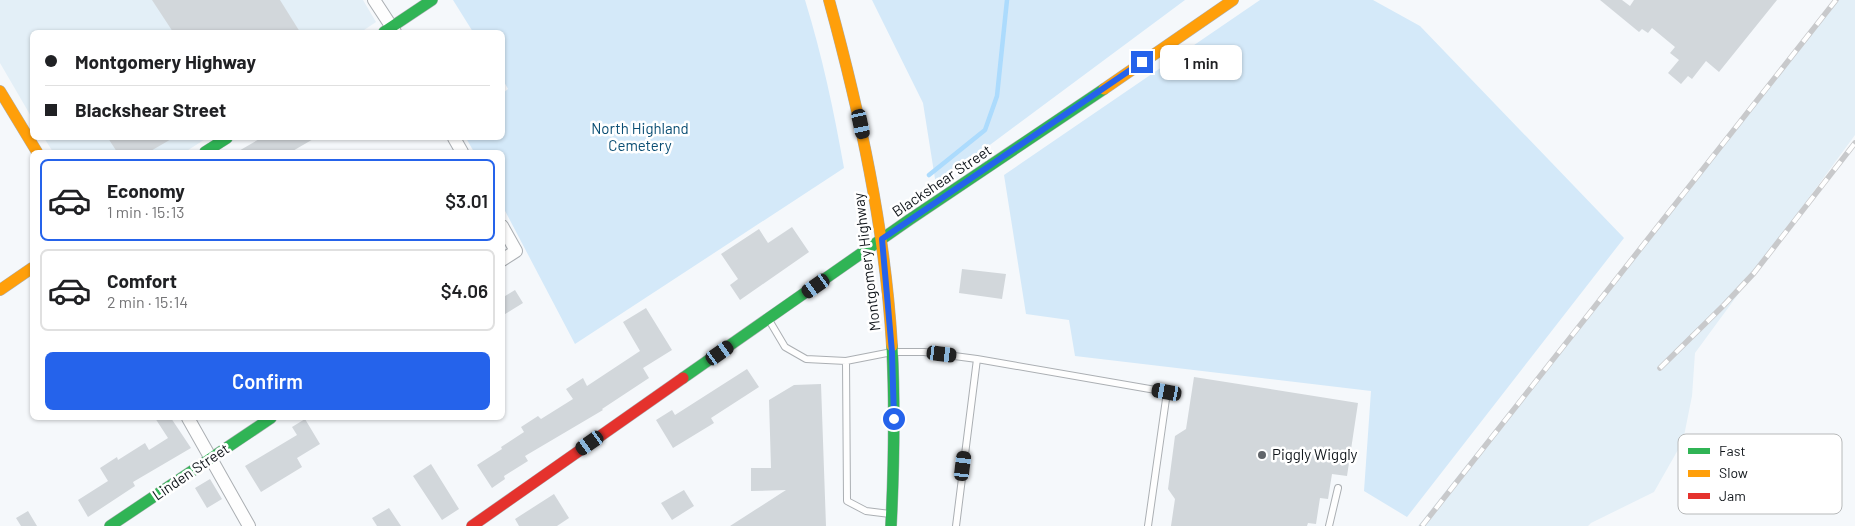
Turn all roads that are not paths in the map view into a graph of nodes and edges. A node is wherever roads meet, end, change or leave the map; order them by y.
1 (374, 0) edge
2 (432, 0) edge
3 (829, 0) edge
4 (1233, 0) edge
5 (389, 30) edge
6 (391, 30) edge
7 (0, 91) edge
8 (224, 140) edge
9 (36, 150) edge
10 (208, 150) edge
11 (505, 231) edge
12 (882, 239) junction
13 (505, 258) edge
14 (30, 269) edge
15 (0, 290) edge
16 (768, 319) junction
17 (892, 352) junction
18 (977, 359) junction
19 (846, 361) junction
20 (189, 420) edge
21 (268, 420) edge
22 (211, 458) junction
23 (1338, 488) dead end
24 (892, 514) junction
25 (110, 526) edge
26 (249, 526) edge
27 (472, 526) edge
28 (891, 526) edge
29 (956, 526) edge
30 (1148, 526) edge
31 (1329, 526) edge

1 - 5 street
2 - 6 street
3 - 12 street, Montgomery Highway
4 - 12 street, Blackshear Street
7 - 9 street
8 - 10 street
11 - 13 street
12 - 16 street, Blackshear Street
12 - 17 street, Montgomery Highway
14 - 15 street
16 - 19 lane
16 - 27 street, Blackshear Street
17 - 18 lane
17 - 19 lane
17 - 24 street, Montgomery Highway
18 - 29 lane
18 - 30 lane
19 - 24 lane
20 - 22 street
21 - 22 street, Linden Street
22 - 25 street, Linden Street
22 - 26 street
23 - 31 lane
24 - 28 street, Montgomery Highway

